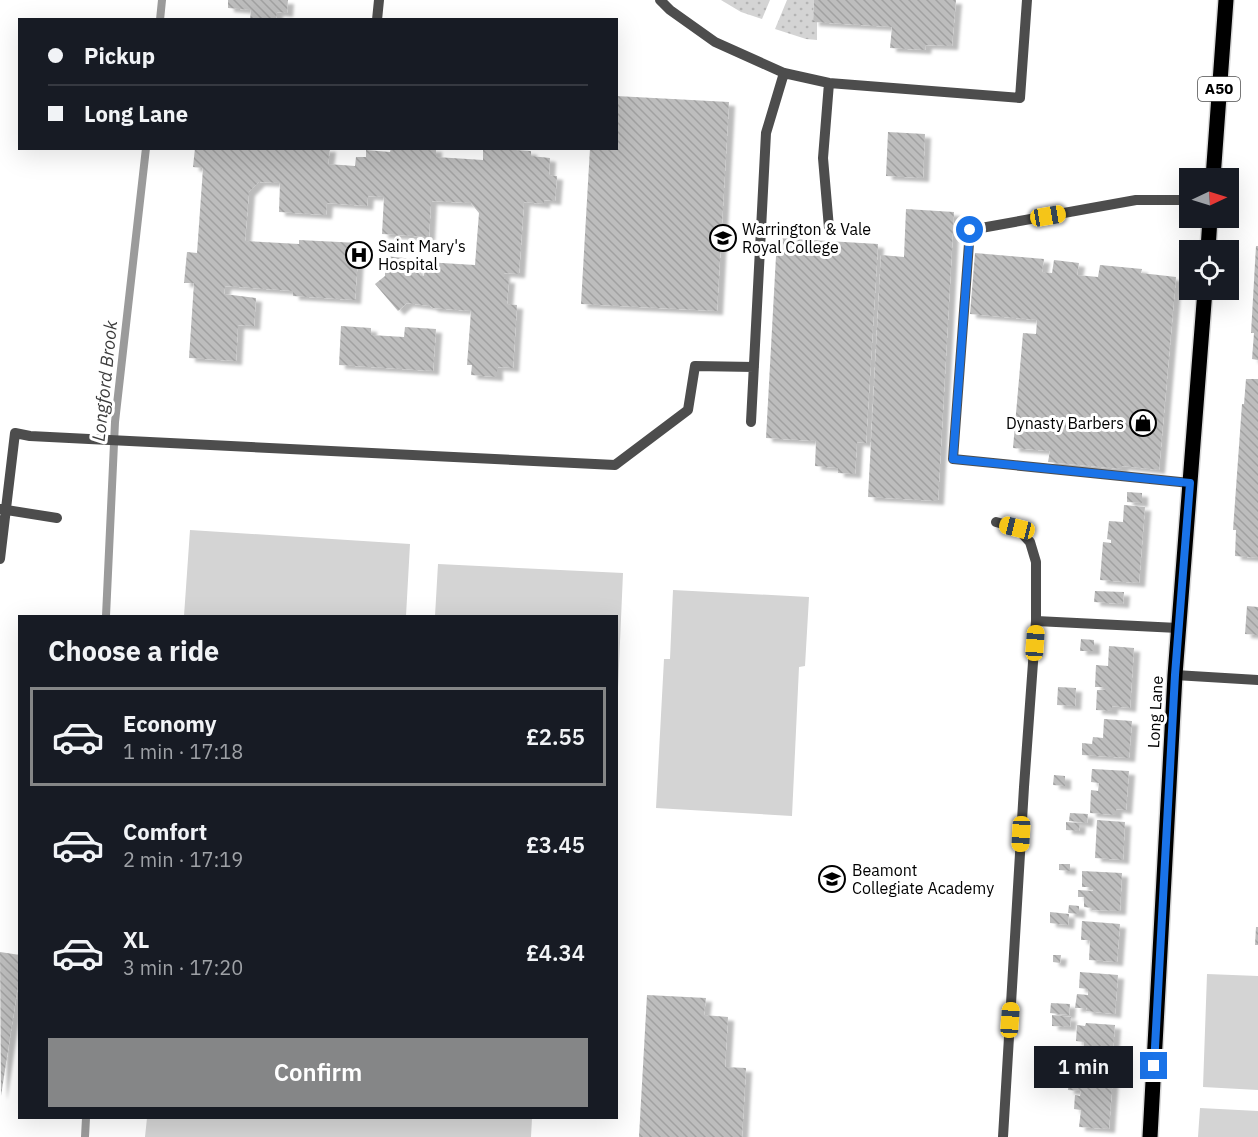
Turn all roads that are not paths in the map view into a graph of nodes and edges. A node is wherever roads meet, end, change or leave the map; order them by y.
1 (378, 0) edge
2 (660, 0) edge
3 (1027, 0) edge
4 (1226, 0) edge
5 (377, 18) edge
6 (784, 73) junction
7 (829, 83) junction
8 (1214, 168) edge
9 (1179, 200) edge
10 (829, 228) dead end
11 (1204, 300) edge
12 (754, 367) junction
13 (750, 422) dead end
14 (1190, 483) junction
15 (2, 509) edge
16 (57, 518) dead end
17 (996, 522) dead end
18 (0, 559) edge
19 (1036, 621) junction
20 (1178, 628) junction
21 (1175, 675) junction
22 (1258, 680) edge
23 (1003, 1137) edge
24 (1150, 1137) edge

1 - 5 street
2 - 6 street
3 - 7 street
4 - 8 main road, A50
6 - 7 street
6 - 12 street
7 - 10 street
9 - 14 street
11 - 14 main road, Long Lane
12 - 13 street
12 - 15 street
14 - 20 main road, Long Lane
15 - 16 street
15 - 18 street
17 - 19 street
19 - 20 street
19 - 23 street
20 - 21 main road, Long Lane
21 - 22 street
21 - 24 main road, Long Lane

